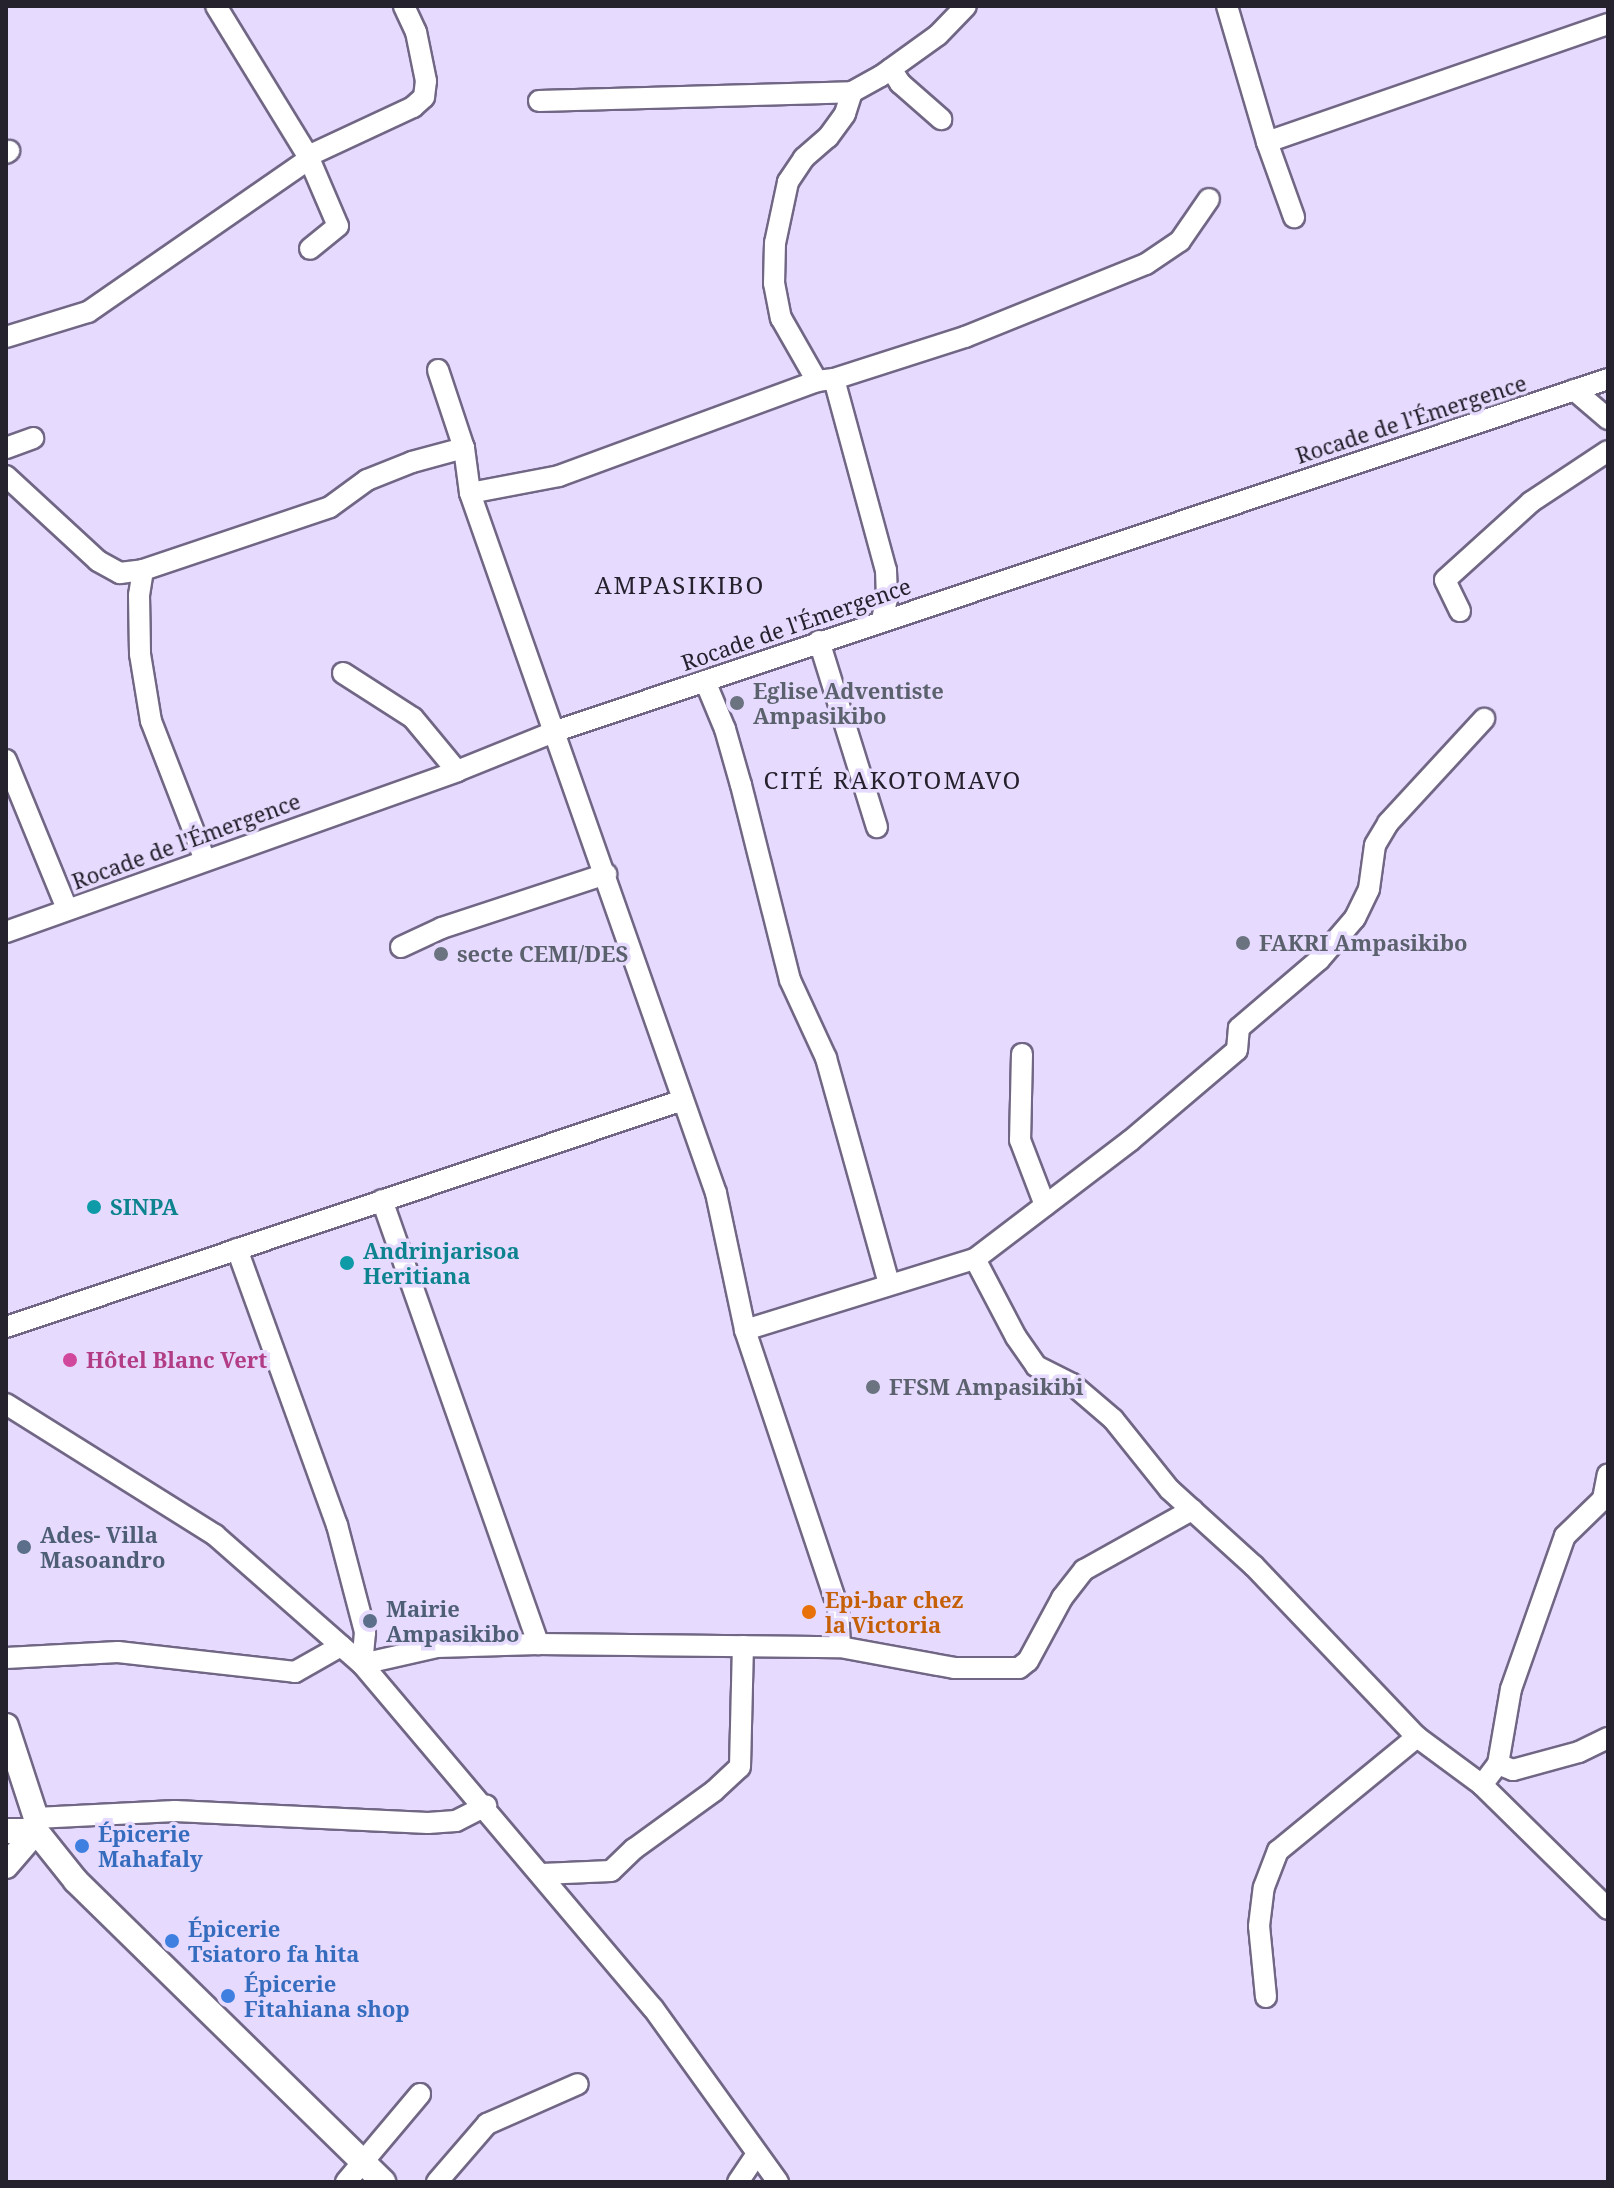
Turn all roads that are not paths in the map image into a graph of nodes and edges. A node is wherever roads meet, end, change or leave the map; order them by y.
1 (216, 6) edge
2 (404, 6) edge
3 (966, 6) edge
4 (1227, 6) edge
5 (1608, 24) edge
6 (891, 69) junction
7 (852, 92) junction
8 (539, 101) dead end
9 (941, 119) dead end
10 (1267, 142) junction
11 (308, 157) junction
12 (1209, 199) dead end
13 (1294, 217) dead end
14 (310, 249) dead end
15 (6, 337) edge
16 (438, 370) dead end
17 (1608, 379) edge
18 (825, 380) junction
19 (1574, 390) junction
20 (1608, 419) edge
21 (33, 438) dead end
22 (6, 448) edge
23 (464, 448) junction
24 (1608, 451) edge
25 (6, 476) edge
26 (470, 493) junction
27 (143, 570) junction
28 (1460, 611) dead end
29 (882, 619) junction
30 (819, 641) junction
31 (343, 673) dead end
32 (705, 681) junction
33 (1484, 719) dead end
34 (556, 731) junction
35 (6, 760) edge
36 (457, 771) junction
37 (877, 827) dead end
38 (205, 860) junction
39 (606, 874) junction
40 (67, 909) junction
41 (6, 932) edge
42 (401, 947) dead end
43 (1022, 1054) dead end
44 (683, 1100) junction
45 (382, 1200) junction
46 (1045, 1205) junction
47 (237, 1249) junction
48 (975, 1259) junction
49 (889, 1283) junction
50 (6, 1327) edge
51 (745, 1330) junction
52 (6, 1404) edge
53 (1608, 1474) edge
54 (1192, 1510) junction
55 (538, 1644) junction
56 (341, 1646) junction
57 (743, 1646) junction
58 (840, 1647) junction
59 (6, 1658) edge
60 (362, 1664) junction
61 (6, 1726) edge
62 (1417, 1737) junction
63 (1608, 1738) edge
64 (1498, 1764) junction
65 (1482, 1785) junction
66 (486, 1806) junction
67 (19, 1824) edge
68 (6, 1866) edge
69 (542, 1874) junction
70 (1608, 1909) edge
71 (1266, 1997) dead end
72 (578, 2084) dead end
73 (420, 2094) dead end
74 (757, 2154) junction
75 (354, 2172) edge
76 (383, 2182) edge
77 (437, 2182) edge
78 (738, 2182) edge
79 (778, 2182) edge

1 - 11 street
2 - 11 street
3 - 6 street
4 - 10 street
5 - 10 street
6 - 7 street
6 - 9 street
7 - 8 street
7 - 18 street
10 - 13 street
11 - 14 street
11 - 15 street
12 - 18 street
16 - 23 street
17 - 19 street, Rocade de l'Émergence
18 - 26 street
18 - 29 street
19 - 20 street
19 - 29 street, Rocade de l'Émergence
21 - 22 street
23 - 26 street
23 - 27 street
24 - 28 street
25 - 27 street
26 - 34 street
27 - 38 street
29 - 30 street, Rocade de l'Émergence
30 - 32 street, Rocade de l'Émergence
30 - 37 street
31 - 36 street
32 - 34 street, Rocade de l'Émergence
32 - 49 street
33 - 46 street
34 - 36 street, Rocade de l'Émergence
34 - 39 street
35 - 40 street
36 - 38 street, Rocade de l'Émergence
38 - 40 street, Rocade de l'Émergence
39 - 42 street
39 - 44 street
40 - 41 street, Rocade de l'Émergence
43 - 46 street
44 - 45 street
44 - 51 street
45 - 47 street
45 - 55 street
46 - 48 street
47 - 50 street
47 - 60 street
48 - 49 street
48 - 54 street
49 - 51 street
51 - 58 street
52 - 56 street
53 - 64 street
54 - 58 street
54 - 62 street
55 - 57 street
55 - 60 street
56 - 59 street
56 - 60 street
57 - 58 street
57 - 69 street
60 - 66 street
61 - 67 main road
62 - 65 street
62 - 71 street
63 - 64 street
64 - 65 street
65 - 70 street
66 - 67 street
66 - 69 street
67 - 68 main road
67 - 75 main road
69 - 74 street
72 - 77 street
73 - 75 street
74 - 78 street
74 - 79 street
75 - 76 main road

